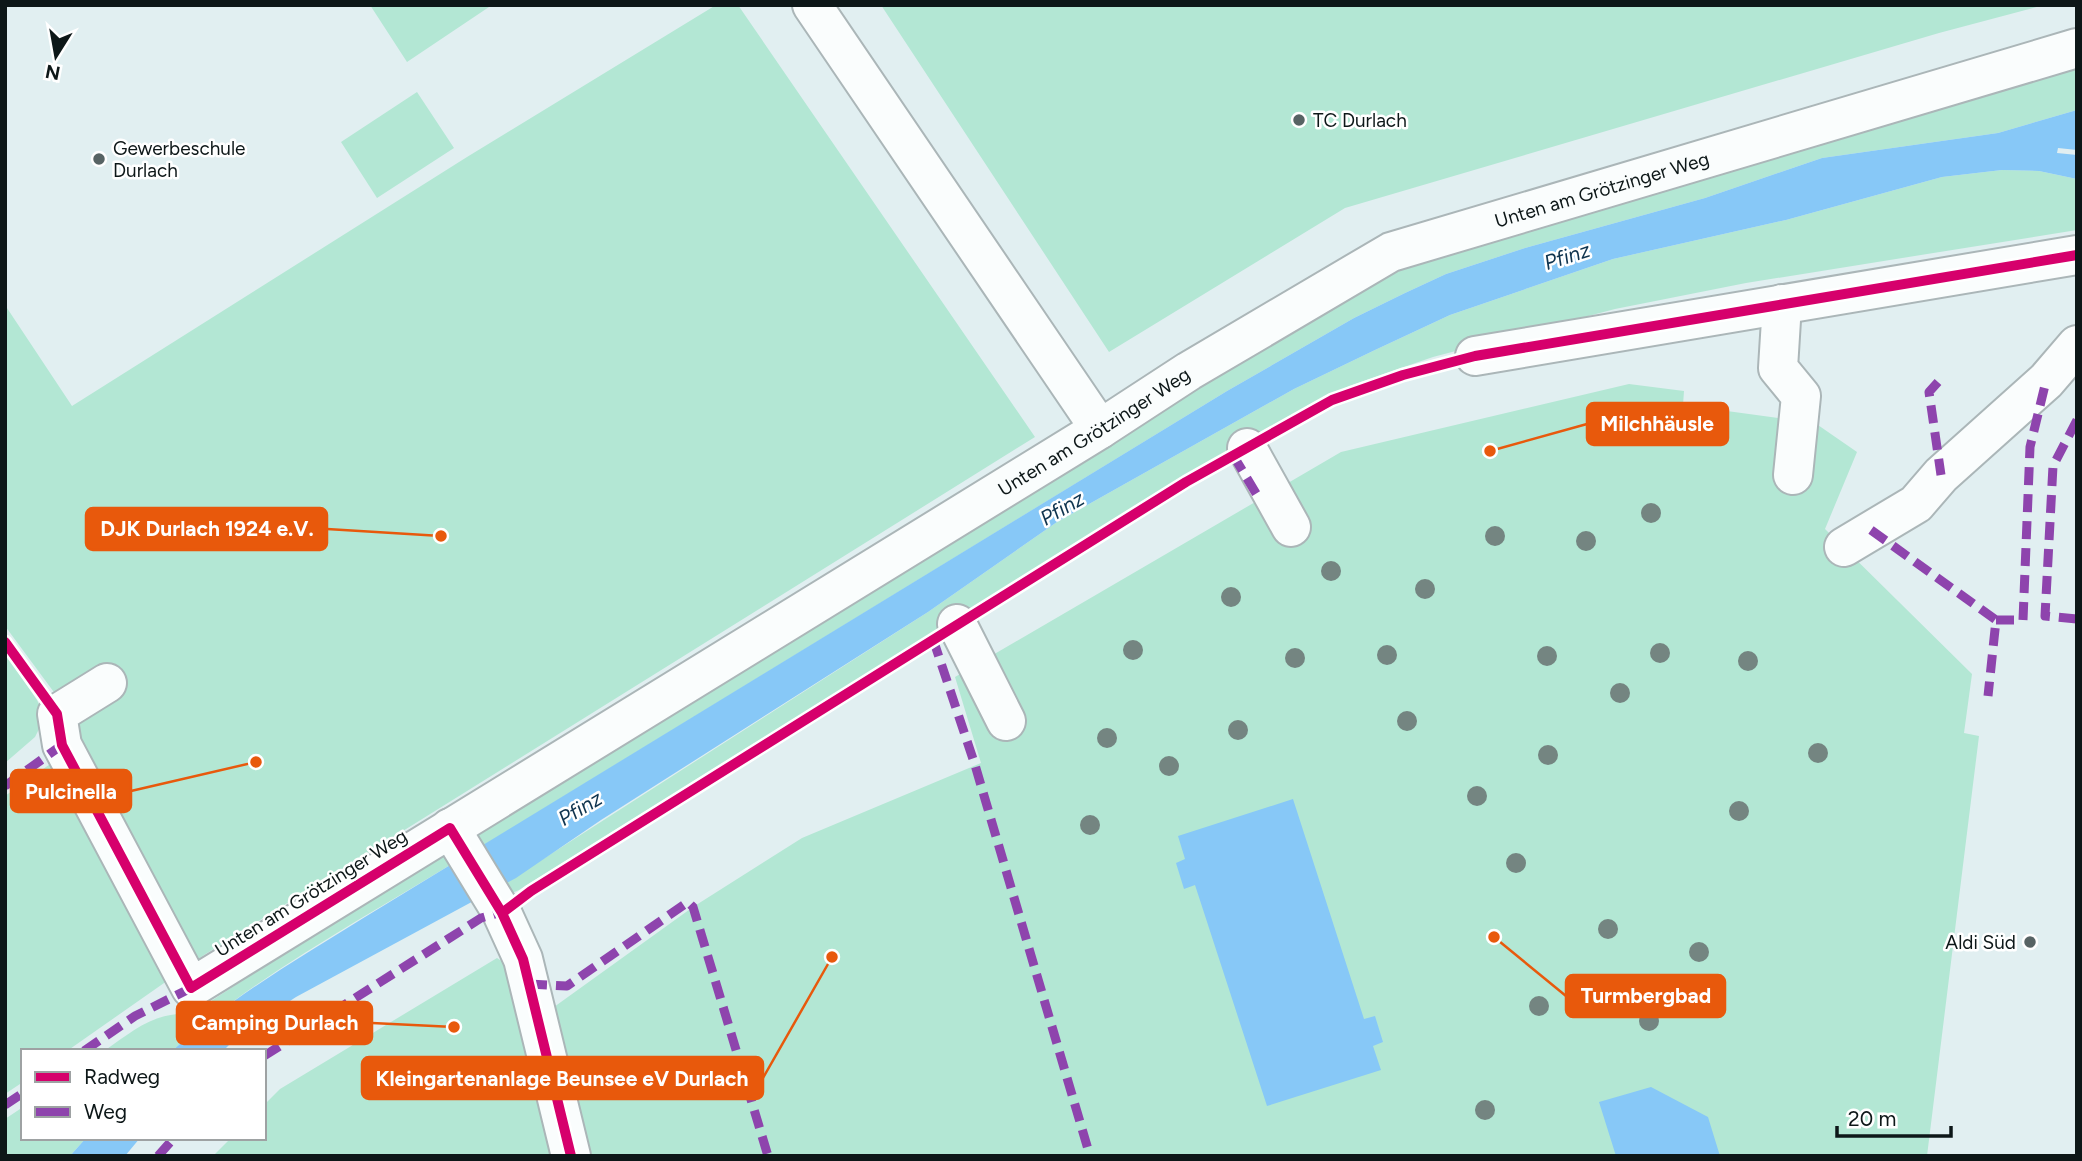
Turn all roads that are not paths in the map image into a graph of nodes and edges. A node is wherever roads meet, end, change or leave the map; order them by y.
1 (812, 5) edge
2 (2077, 48) edge
3 (2077, 255) edge
4 (1782, 304) junction
5 (2077, 345) edge
6 (1475, 356) dead end
7 (1100, 429) junction
8 (1247, 448) dead end
9 (1793, 475) dead end
10 (1291, 527) dead end
11 (1844, 547) dead end
12 (957, 624) dead end
13 (107, 683) dead end
14 (1006, 721) dead end
15 (457, 840) junction
16 (571, 1156) edge

1 - 7 lane
2 - 7 lane, Unten am Grötzinger Weg
3 - 4 lane
4 - 6 lane
4 - 9 lane
5 - 11 lane
7 - 15 lane, Unten am Grötzinger Weg
8 - 10 lane
12 - 14 lane
13 - 15 lane, Unten am Grötzinger Weg
15 - 16 lane

